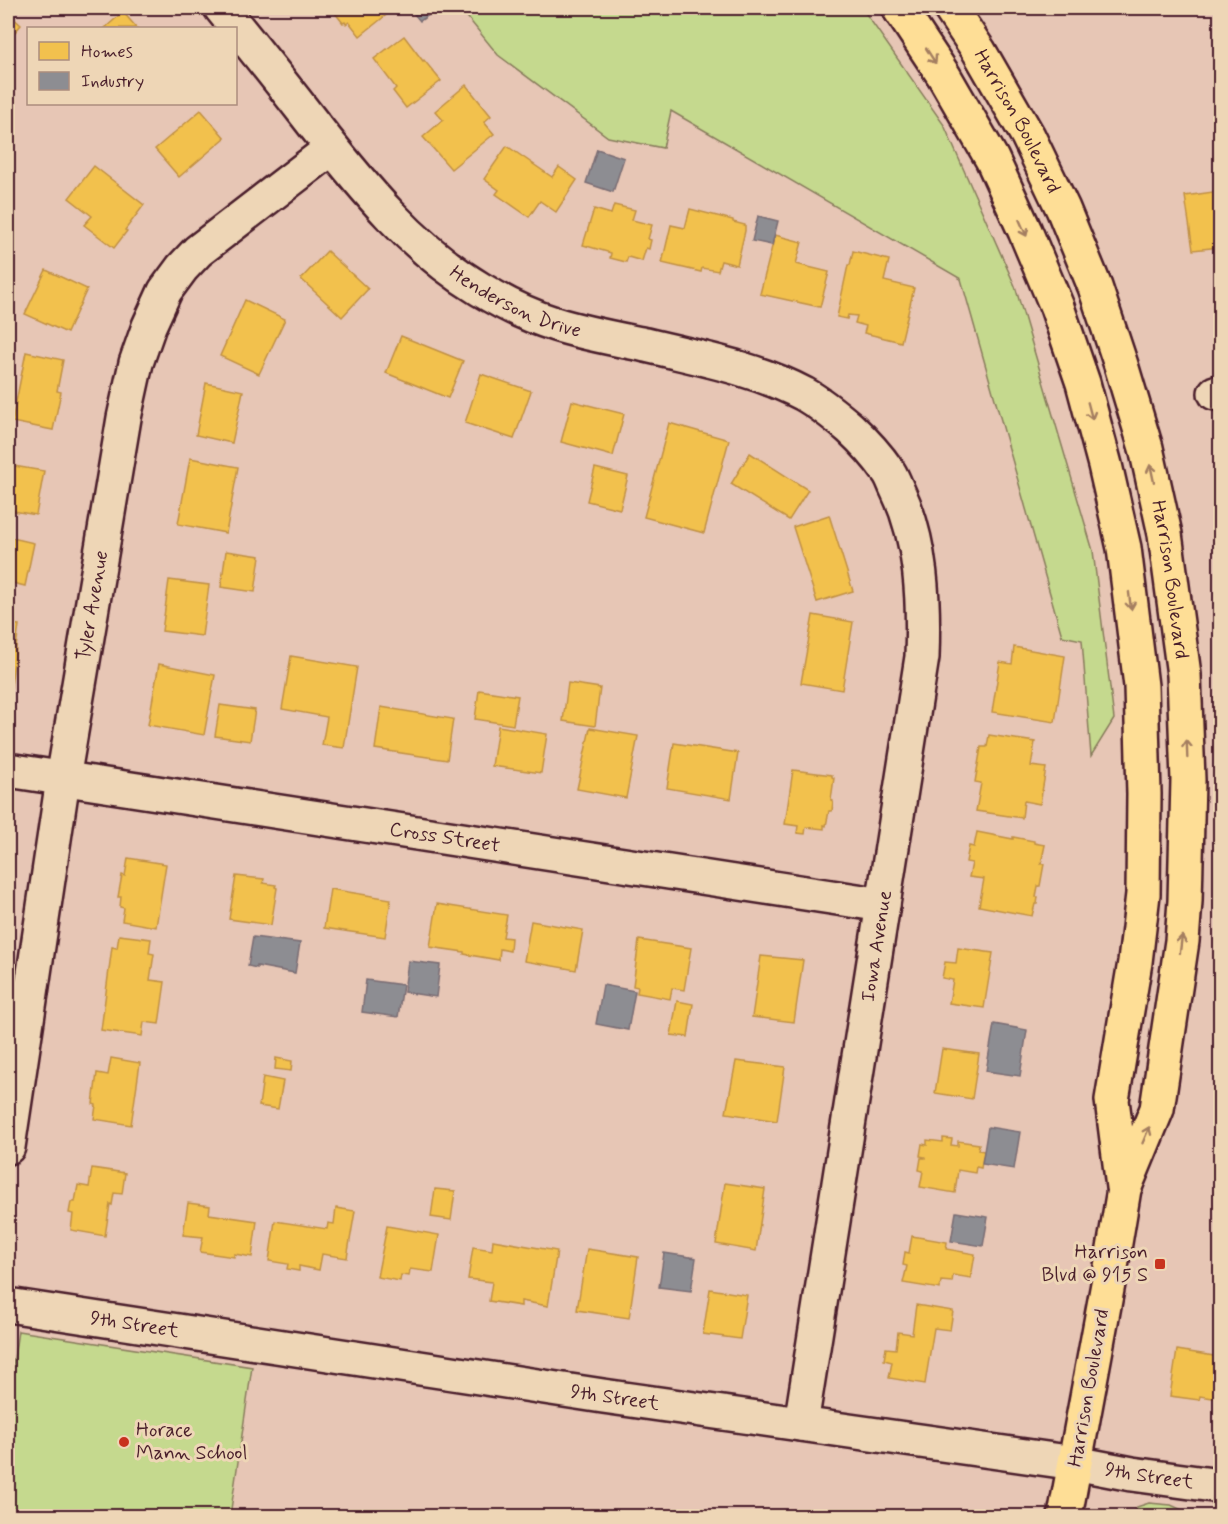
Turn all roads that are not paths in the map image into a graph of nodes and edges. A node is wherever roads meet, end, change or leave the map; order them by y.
1 (221, 8) edge
2 (899, 8) edge
3 (951, 8) edge
4 (236, 27) edge
5 (237, 28) edge
6 (332, 147) junction
7 (889, 472) joint
8 (8, 770) edge
9 (63, 778) junction
10 (883, 905) junction
11 (8, 1147) edge
12 (1124, 1189) junction
13 (8, 1305) edge
14 (801, 1424) junction
15 (1075, 1463) junction
16 (1221, 1486) edge
17 (1065, 1516) edge

1 - 4 street, Henderson Drive
2 -> 12 main road, Harrison Boulevard
12 -> 3 main road, Harrison Boulevard
5 - 6 street, Henderson Drive
6 - 7 street, Henderson Drive
6 - 9 street, Tyler Avenue
7 - 10 street, Iowa Avenue
8 - 9 street, Cross Street
9 - 10 street, Cross Street
9 - 11 street, Tyler Avenue
10 - 14 street, Iowa Avenue
12 - 15 main road, Harrison Boulevard
13 - 14 street, 9th Street
14 - 15 street, 9th Street
15 - 16 street, 9th Street
15 - 17 main road, Harrison Boulevard

